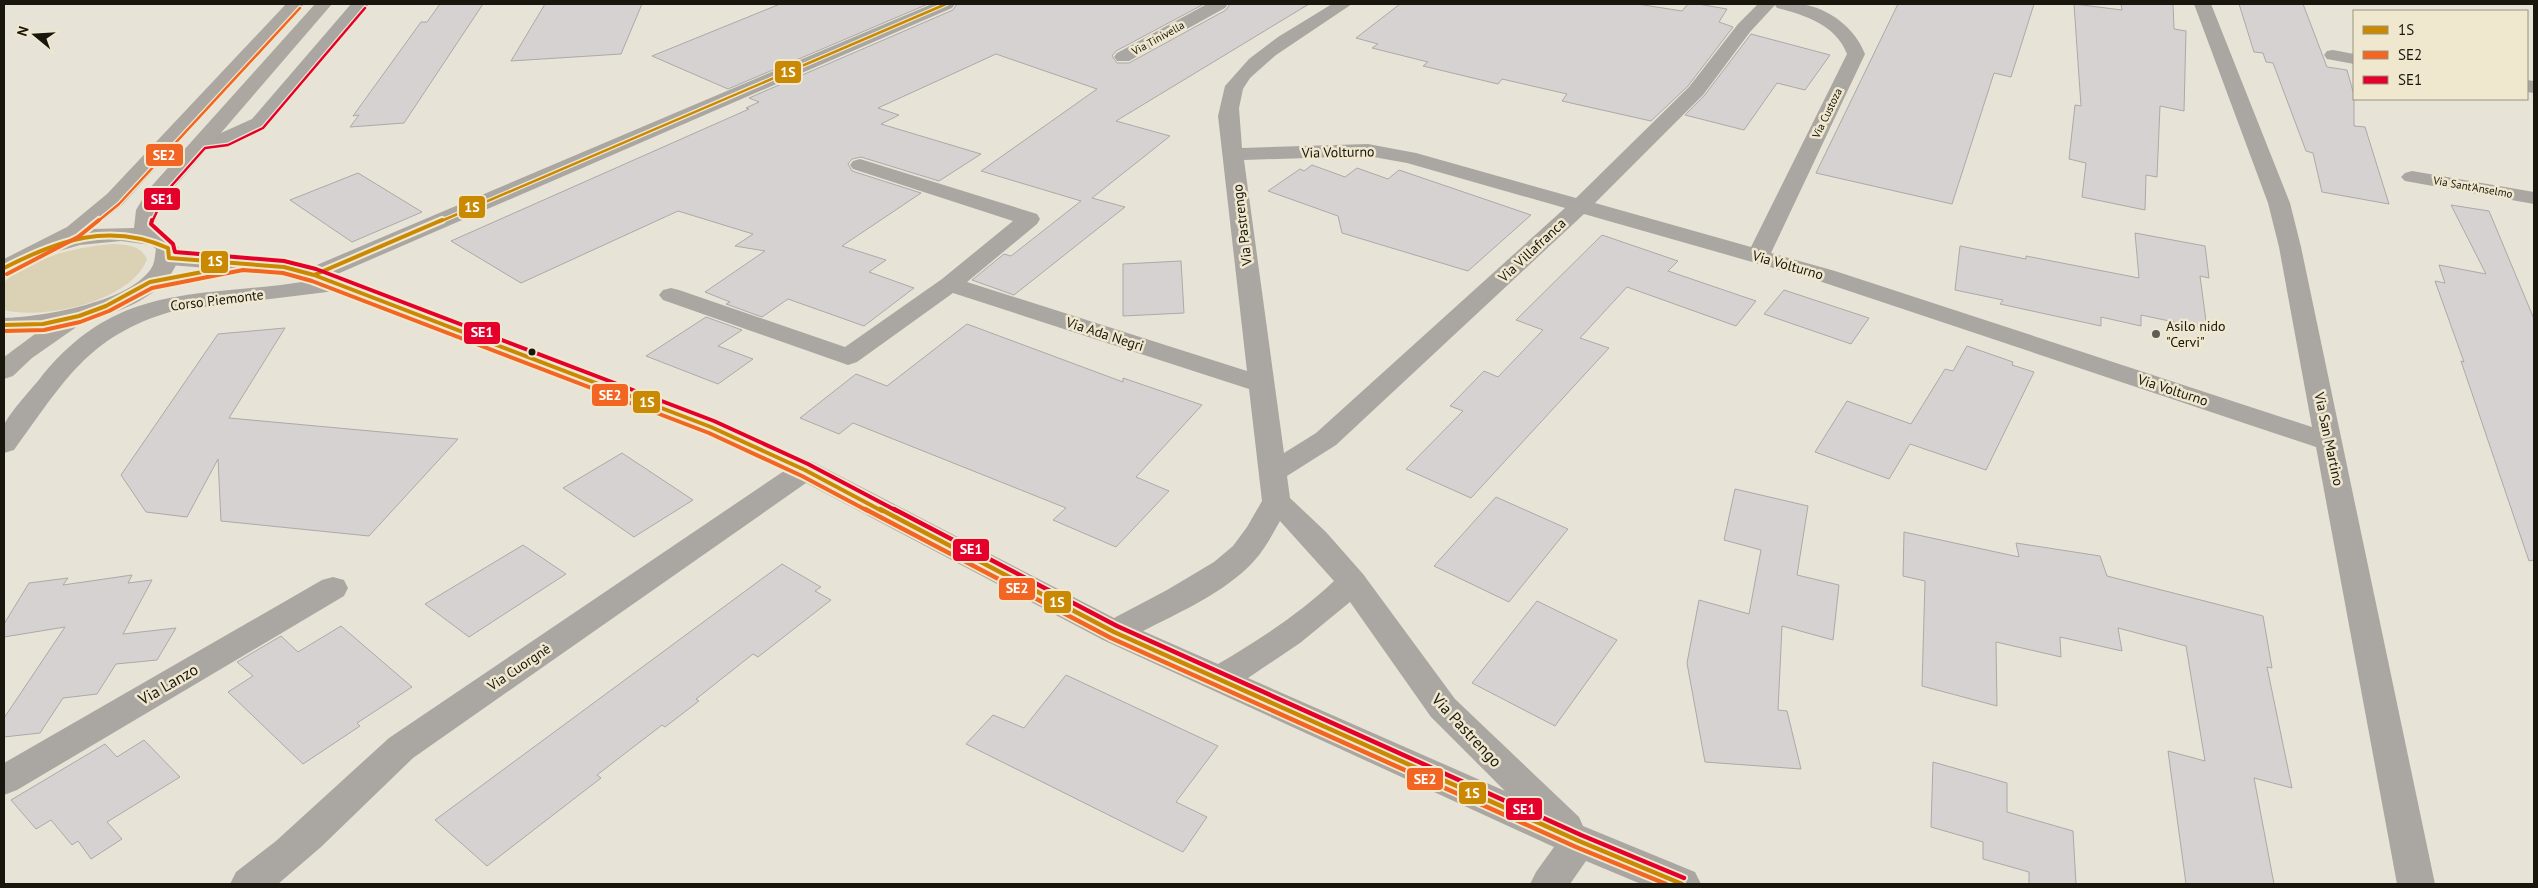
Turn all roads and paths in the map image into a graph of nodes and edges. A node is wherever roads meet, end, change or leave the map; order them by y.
1 (295, 4) edge
2 (324, 4) edge
3 (360, 4) edge
4 (946, 4) edge
5 (1219, 4) edge
6 (1343, 4) edge
7 (1768, 4) edge
8 (1784, 4) edge
9 (2202, 4) edge
10 (2333, 55) dead end
11 (1124, 57) dead end
12 (2353, 58) edge
13 (202, 142) junction
14 (1233, 154) junction
15 (860, 165) dead end
16 (2412, 177) dead end
17 (2534, 198) edge
18 (1580, 206) junction
19 (165, 249) junction
20 (38, 251) junction
21 (1758, 256) junction
22 (243, 264) junction
23 (4, 268) edge
24 (325, 279) junction
25 (150, 282) junction
26 (950, 284) junction
27 (671, 295) dead end
28 (79, 316) junction
29 (4, 325) edge
30 (4, 371) edge
31 (1260, 384) junction
32 (2329, 442) junction
33 (4, 444) edge
34 (805, 470) junction
35 (1274, 486) junction
36 (1352, 582) junction
37 (333, 588) dead end
38 (1114, 632) junction
39 (1220, 680) junction
40 (4, 780) edge
41 (1579, 842) junction
42 (249, 884) edge
43 (1548, 884) edge
44 (1682, 884) edge
45 (2416, 884) edge

1 - 20 main road
2 - 13 main road
3 - 13 street
4 - 24 street, Corso Piemonte
5 - 11 street, Via Tinivella
6 - 14 street, Via Pastrengo
7 - 18 street, Via Villafranca
8 - 21 street, Via Custoza
9 - 32 street, Via San Martino
10 - 12 street
13 - 19 main road
14 - 18 street, Via Volturno
14 - 31 street, Via Pastrengo
15 - 26 street
16 - 17 street, Via Sant'Anselmo
18 - 21 street, Via Volturno
18 - 35 street, Via Villafranca
19 - 20 main road
19 - 22 street
19 - 25 main road
20 - 23 main road
21 - 32 street, Via Volturno
22 - 24 street
22 - 25 street
24 - 33 street, Corso Piemonte
24 - 34 street
25 - 28 main road
26 - 27 street
26 - 31 street, Via Ada Negri
28 - 29 main road
28 - 30 main road
31 - 35 street, Via Pastrengo
32 - 45 street, Via San Martino
34 - 38 street
34 - 42 street, Via Cuorgnè
35 - 36 street, Via Pastrengo
35 - 38 street
36 - 39 street
36 - 41 street, Via Pastrengo
37 - 40 street, Via Lanzo
38 - 39 street
39 - 41 street
41 - 43 street
41 - 44 street

